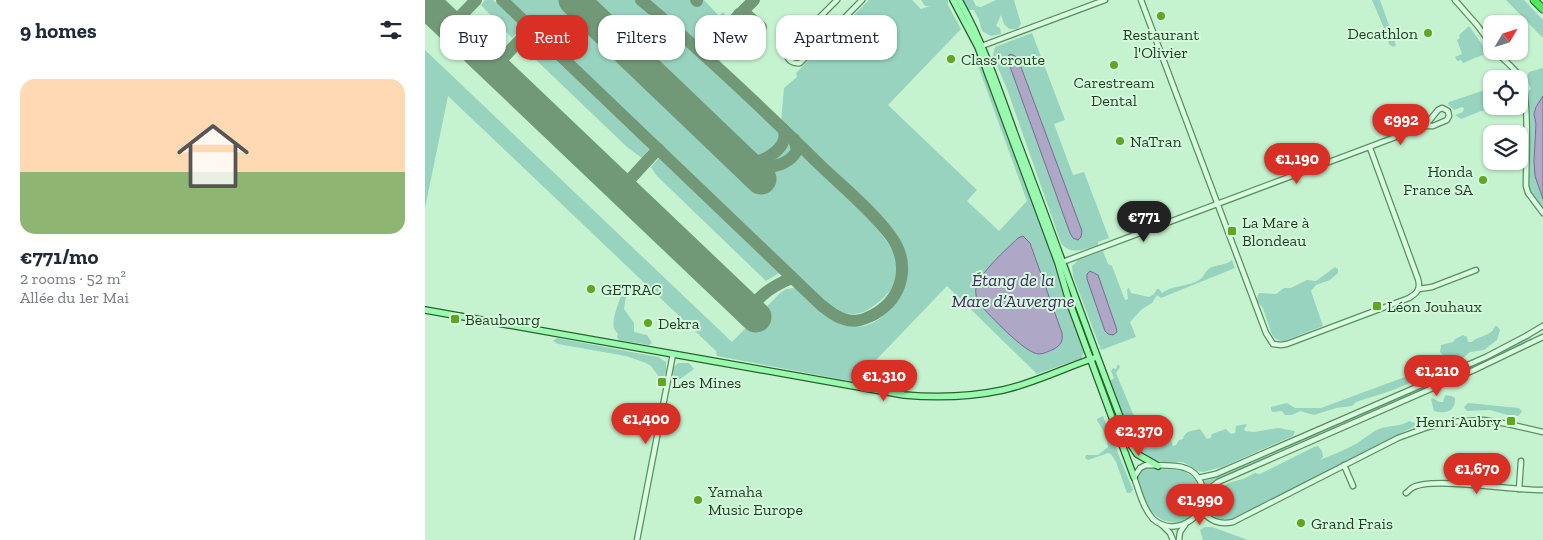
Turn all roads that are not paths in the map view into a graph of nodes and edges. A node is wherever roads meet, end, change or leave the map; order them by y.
1 (837, 0) edge
2 (862, 0) edge
3 (953, 0) edge
4 (959, 0) edge
5 (1105, 0) edge
6 (1141, 0) edge
7 (1455, 0) edge
8 (1535, 0) edge
9 (1543, 8) edge
10 (1483, 33) edge
11 (980, 46) junction
12 (1503, 60) edge
13 (1425, 126) junction
14 (1370, 148) junction
15 (1218, 204) junction
16 (1543, 213) edge
17 (1061, 262) junction
18 (1476, 270) dead end
19 (1419, 289) junction
20 (425, 310) edge
21 (1543, 326) edge
22 (1543, 337) edge
23 (673, 354) junction
24 (1093, 358) junction
25 (1543, 432) edge
26 (1521, 461) dead end
27 (1344, 465) junction
28 (1158, 466) junction
29 (1134, 477) junction
30 (1198, 478) junction
31 (1353, 486) dead end
32 (1519, 489) junction
33 (1543, 490) edge
34 (1406, 493) dead end
35 (1205, 497) junction
36 (1201, 511) junction
37 (1161, 524) junction
38 (1185, 524) junction
39 (637, 540) edge
40 (1173, 540) edge
41 (1179, 540) edge

1 - 2 street
3 - 11 main road
4 - 11 main road
5 - 11 street
6 - 15 street
7 - 10 street
8 - 9 highway
11 - 17 main road
12 - 16 street
13 - 13 street
13 - 14 street
14 - 15 street
14 - 19 street
15 - 17 street
15 - 19 street
17 - 24 main road
18 - 19 street
20 - 23 main road
21 - 30 street
22 - 35 street
23 - 24 main road
23 - 39 street
24 - 28 main road
24 - 29 main road
25 - 27 street
26 - 32 street
27 - 31 street
27 - 36 street
28 - 29 street
28 - 30 street
29 - 37 street
30 - 35 street
32 - 33 street
32 - 34 street
35 - 36 street
36 - 38 street
37 - 38 street
37 - 40 street
38 - 41 street

